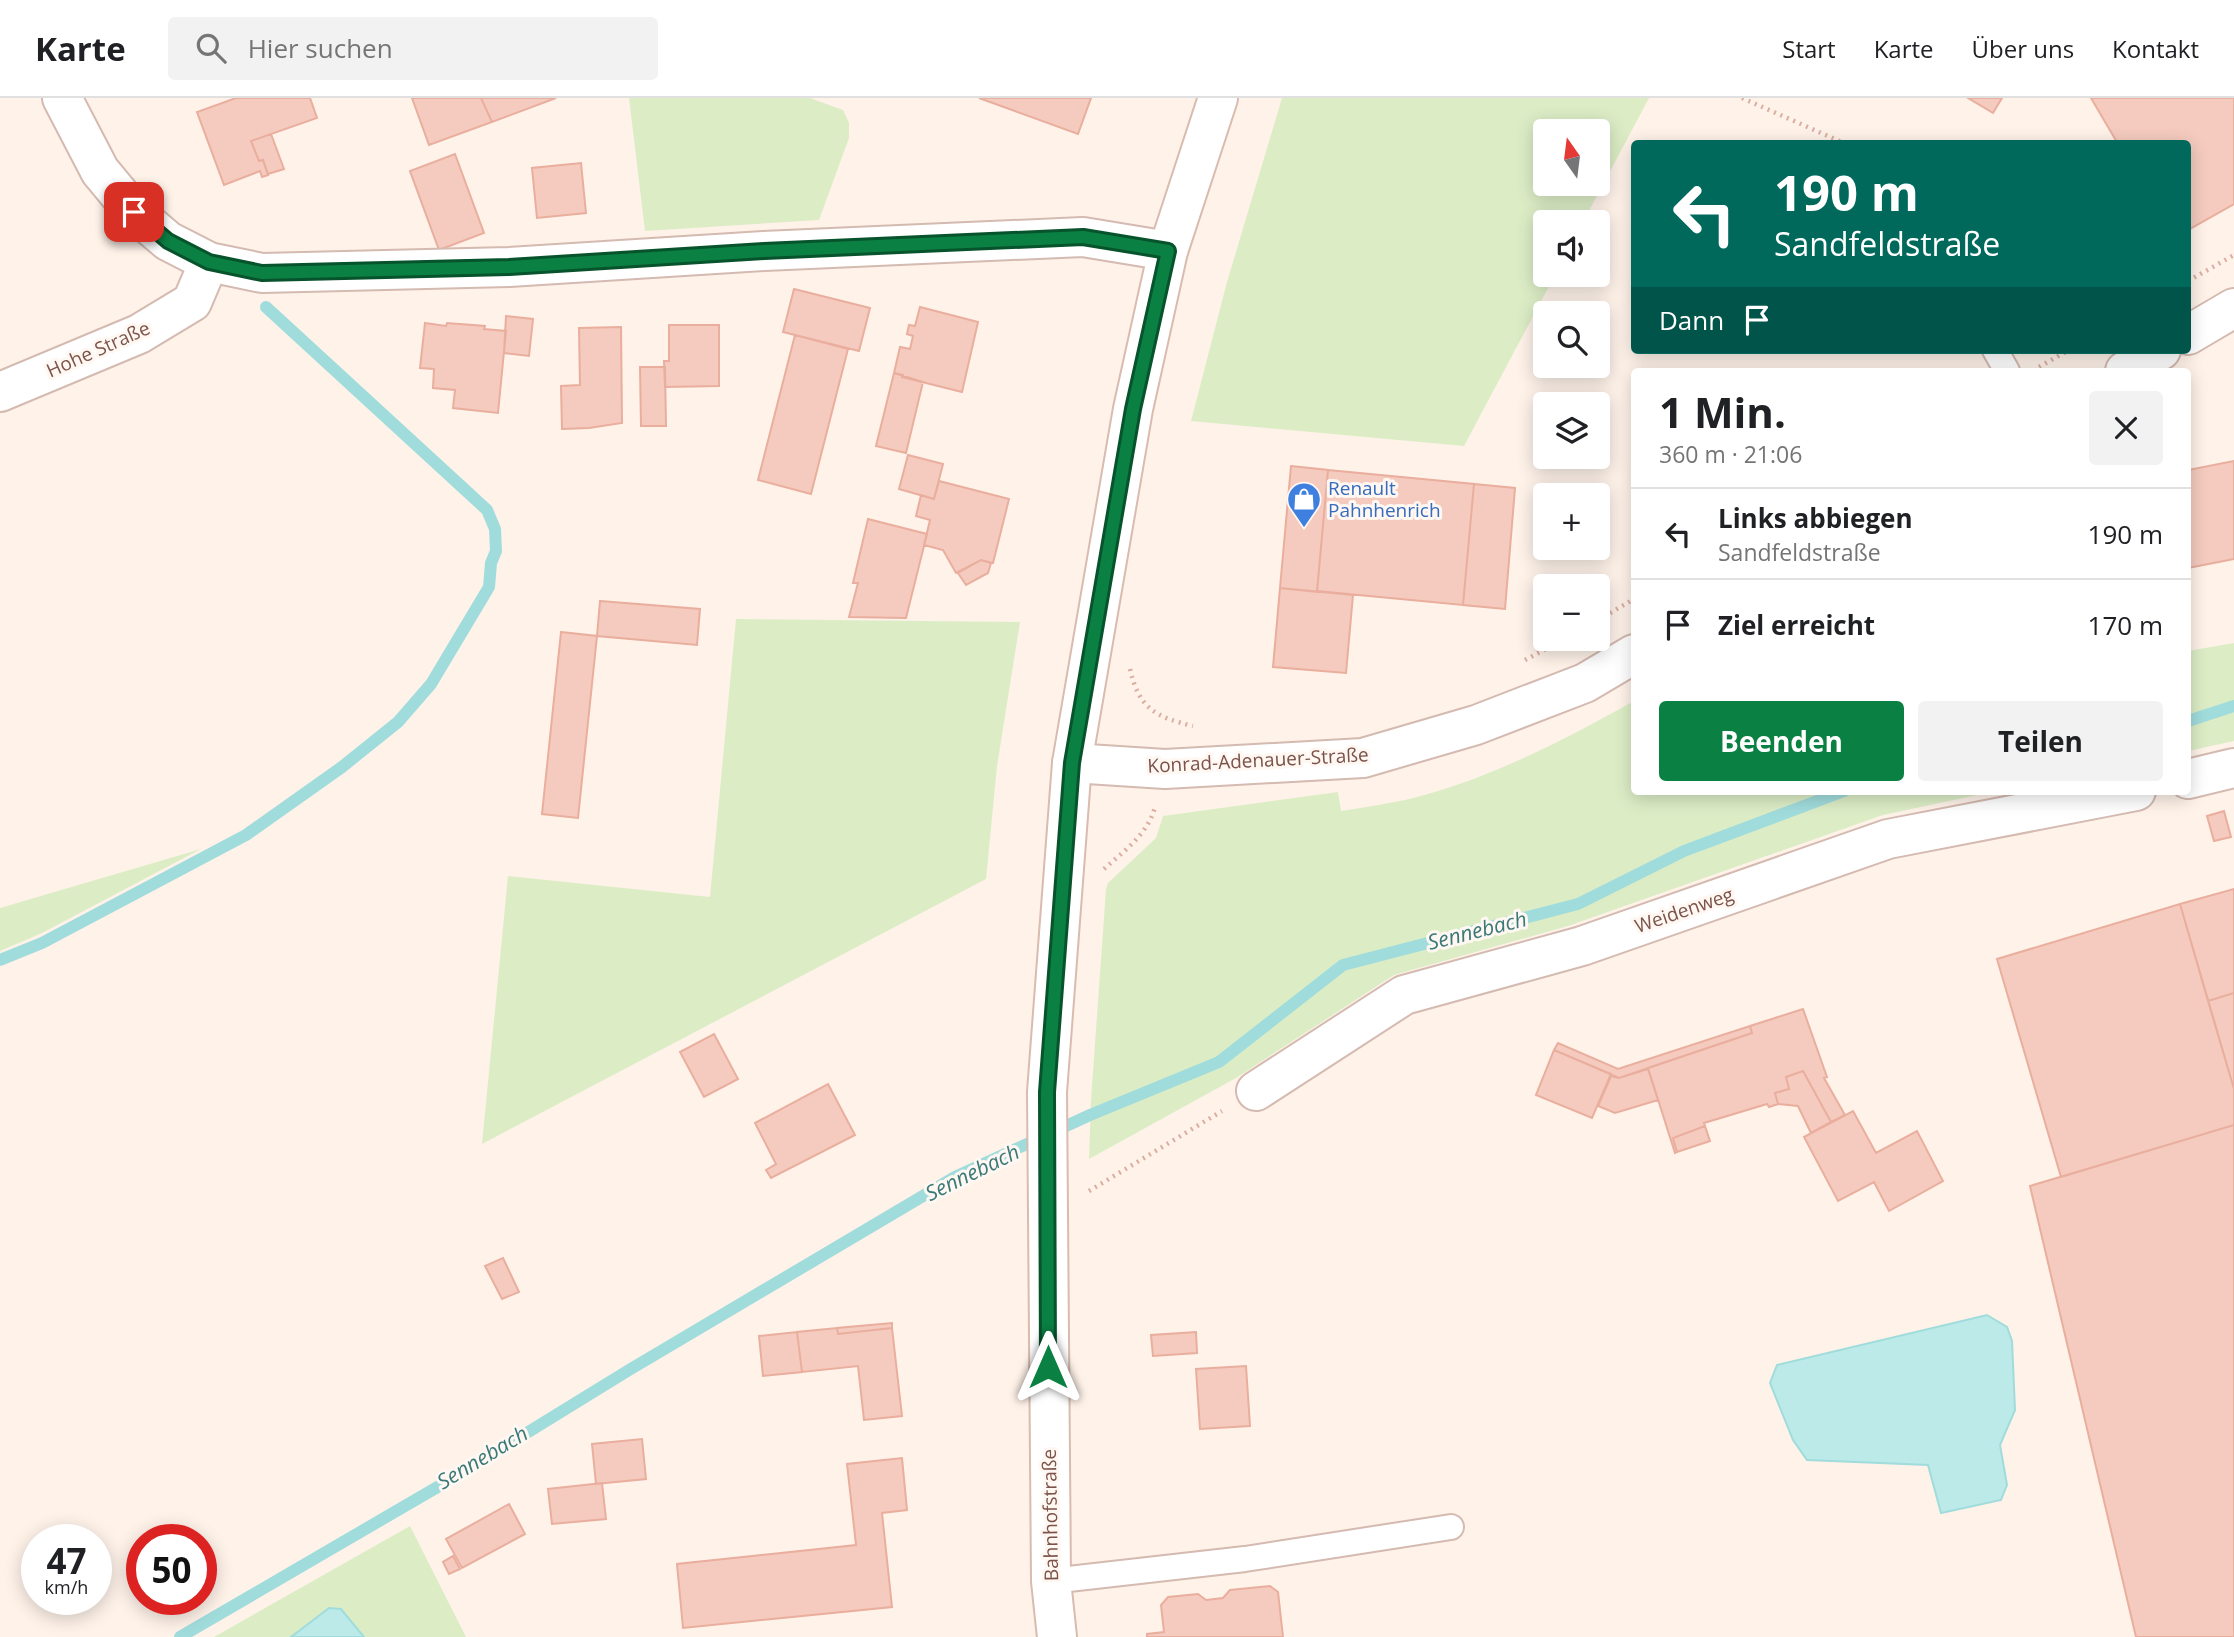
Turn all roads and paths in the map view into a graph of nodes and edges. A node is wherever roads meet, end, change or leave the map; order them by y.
1 (62, 98) edge
2 (1218, 98) edge
3 (1742, 98) edge
4 (1837, 140) edge
5 (1168, 251) junction
6 (2234, 255) edge
7 (209, 262) junction
8 (2191, 279) edge
9 (2234, 308) edge
10 (2191, 333) edge
11 (2061, 354) edge
12 (2154, 354) edge
13 (2037, 368) edge
14 (2130, 368) edge
15 (0, 392) edge
16 (1631, 601) edge
17 (1610, 613) edge
18 (1542, 651) edge
19 (1631, 656) edge
20 (1513, 666) dead end
21 (1194, 726) dead end
22 (1072, 763) junction
23 (2234, 768) edge
24 (1165, 769) junction
25 (2191, 778) edge
26 (2115, 795) edge
27 (1100, 872) dead end
28 (1256, 1091) joint
29 (1046, 1196) junction
30 (1451, 1527) dead end
31 (1051, 1581) junction
32 (1057, 1637) edge

1 - 7 street
2 - 5 street, Bahnhofstraße
3 - 4 path
5 - 7 street
5 - 22 street, Bahnhofstraße
6 - 8 path
7 - 15 street, Hohe Straße
9 - 10 street
11 - 13 path
12 - 14 street
16 - 17 path
18 - 20 path
19 - 24 street, Konrad-Adenauer-Straße
21 - 24 path
22 - 24 street, Konrad-Adenauer-Straße
22 - 29 street, Bahnhofstraße
23 - 25 street
24 - 27 path
26 - 28 street, Weidenweg
28 - 29 path
29 - 31 street, Bahnhofstraße
30 - 31 lane
31 - 32 street, Bahnhofstraße

